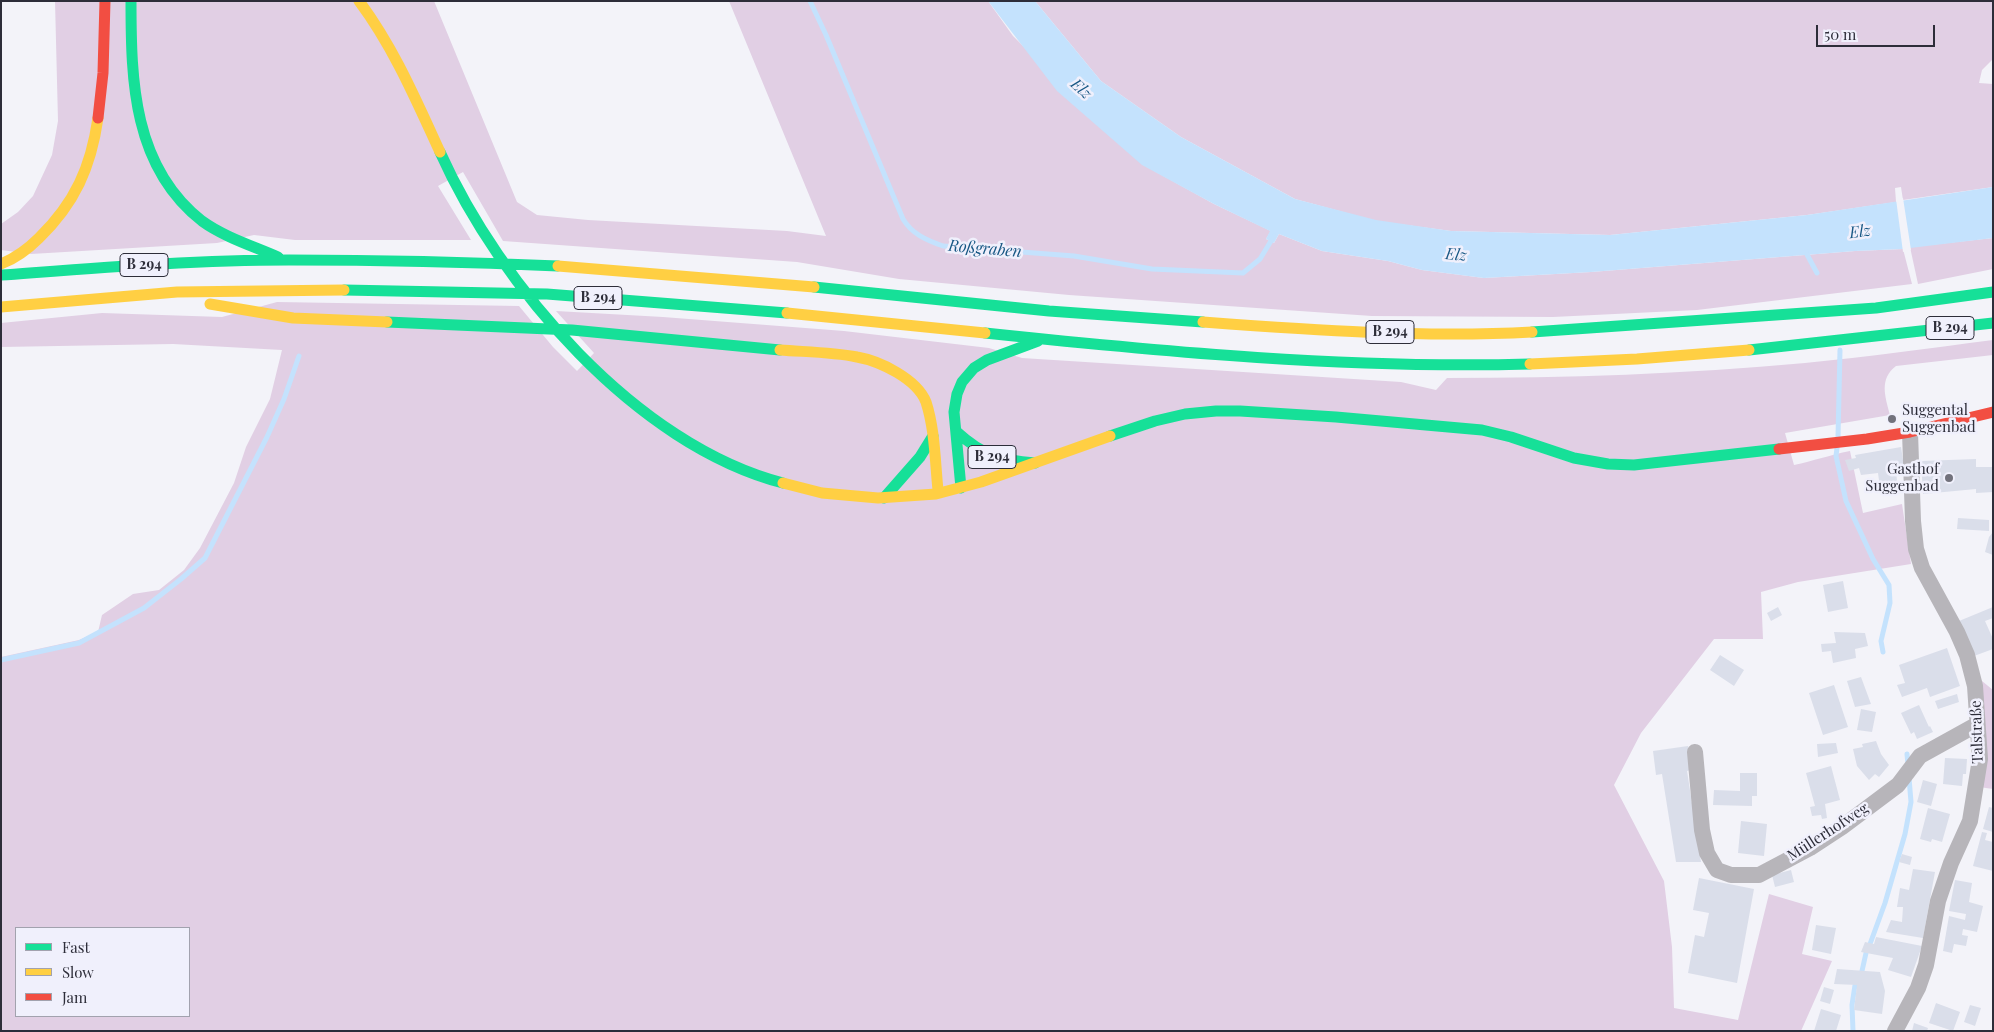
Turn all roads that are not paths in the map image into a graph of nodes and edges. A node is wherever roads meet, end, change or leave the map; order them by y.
1 (104, 1) edge
2 (131, 1) edge
3 (359, 1) edge
4 (287, 260) junction
5 (1, 264) edge
6 (1, 275) edge
7 (1993, 292) edge
8 (154, 294) junction
9 (1, 307) edge
10 (1993, 323) edge
11 (1041, 340) junction
12 (1993, 412) edge
13 (958, 432) junction
14 (1910, 432) junction
15 (933, 436) junction
16 (1035, 463) junction
17 (961, 488) junction
18 (940, 494) junction
19 (884, 498) junction
20 (1976, 725) junction
21 (1695, 752) dead end
22 (1895, 1031) edge

1 - 5 main road
2 - 4 main road
3 - 19 main road
4 - 6 main road, B 294
4 - 7 main road, B 294
8 - 9 main road, B 294
8 - 11 main road, B 294
8 - 15 main road
10 - 11 main road, B 294
11 - 13 main road, B 294
12 - 14 main road
13 - 16 main road, B 294
13 - 17 main road, B 294
14 - 16 main road
14 - 20 street, Talstraße
15 - 18 main road
15 - 19 main road
16 - 17 main road
17 - 18 main road
18 - 19 main road
20 - 21 street, Müllerhofweg
20 - 22 street, Talstraße

